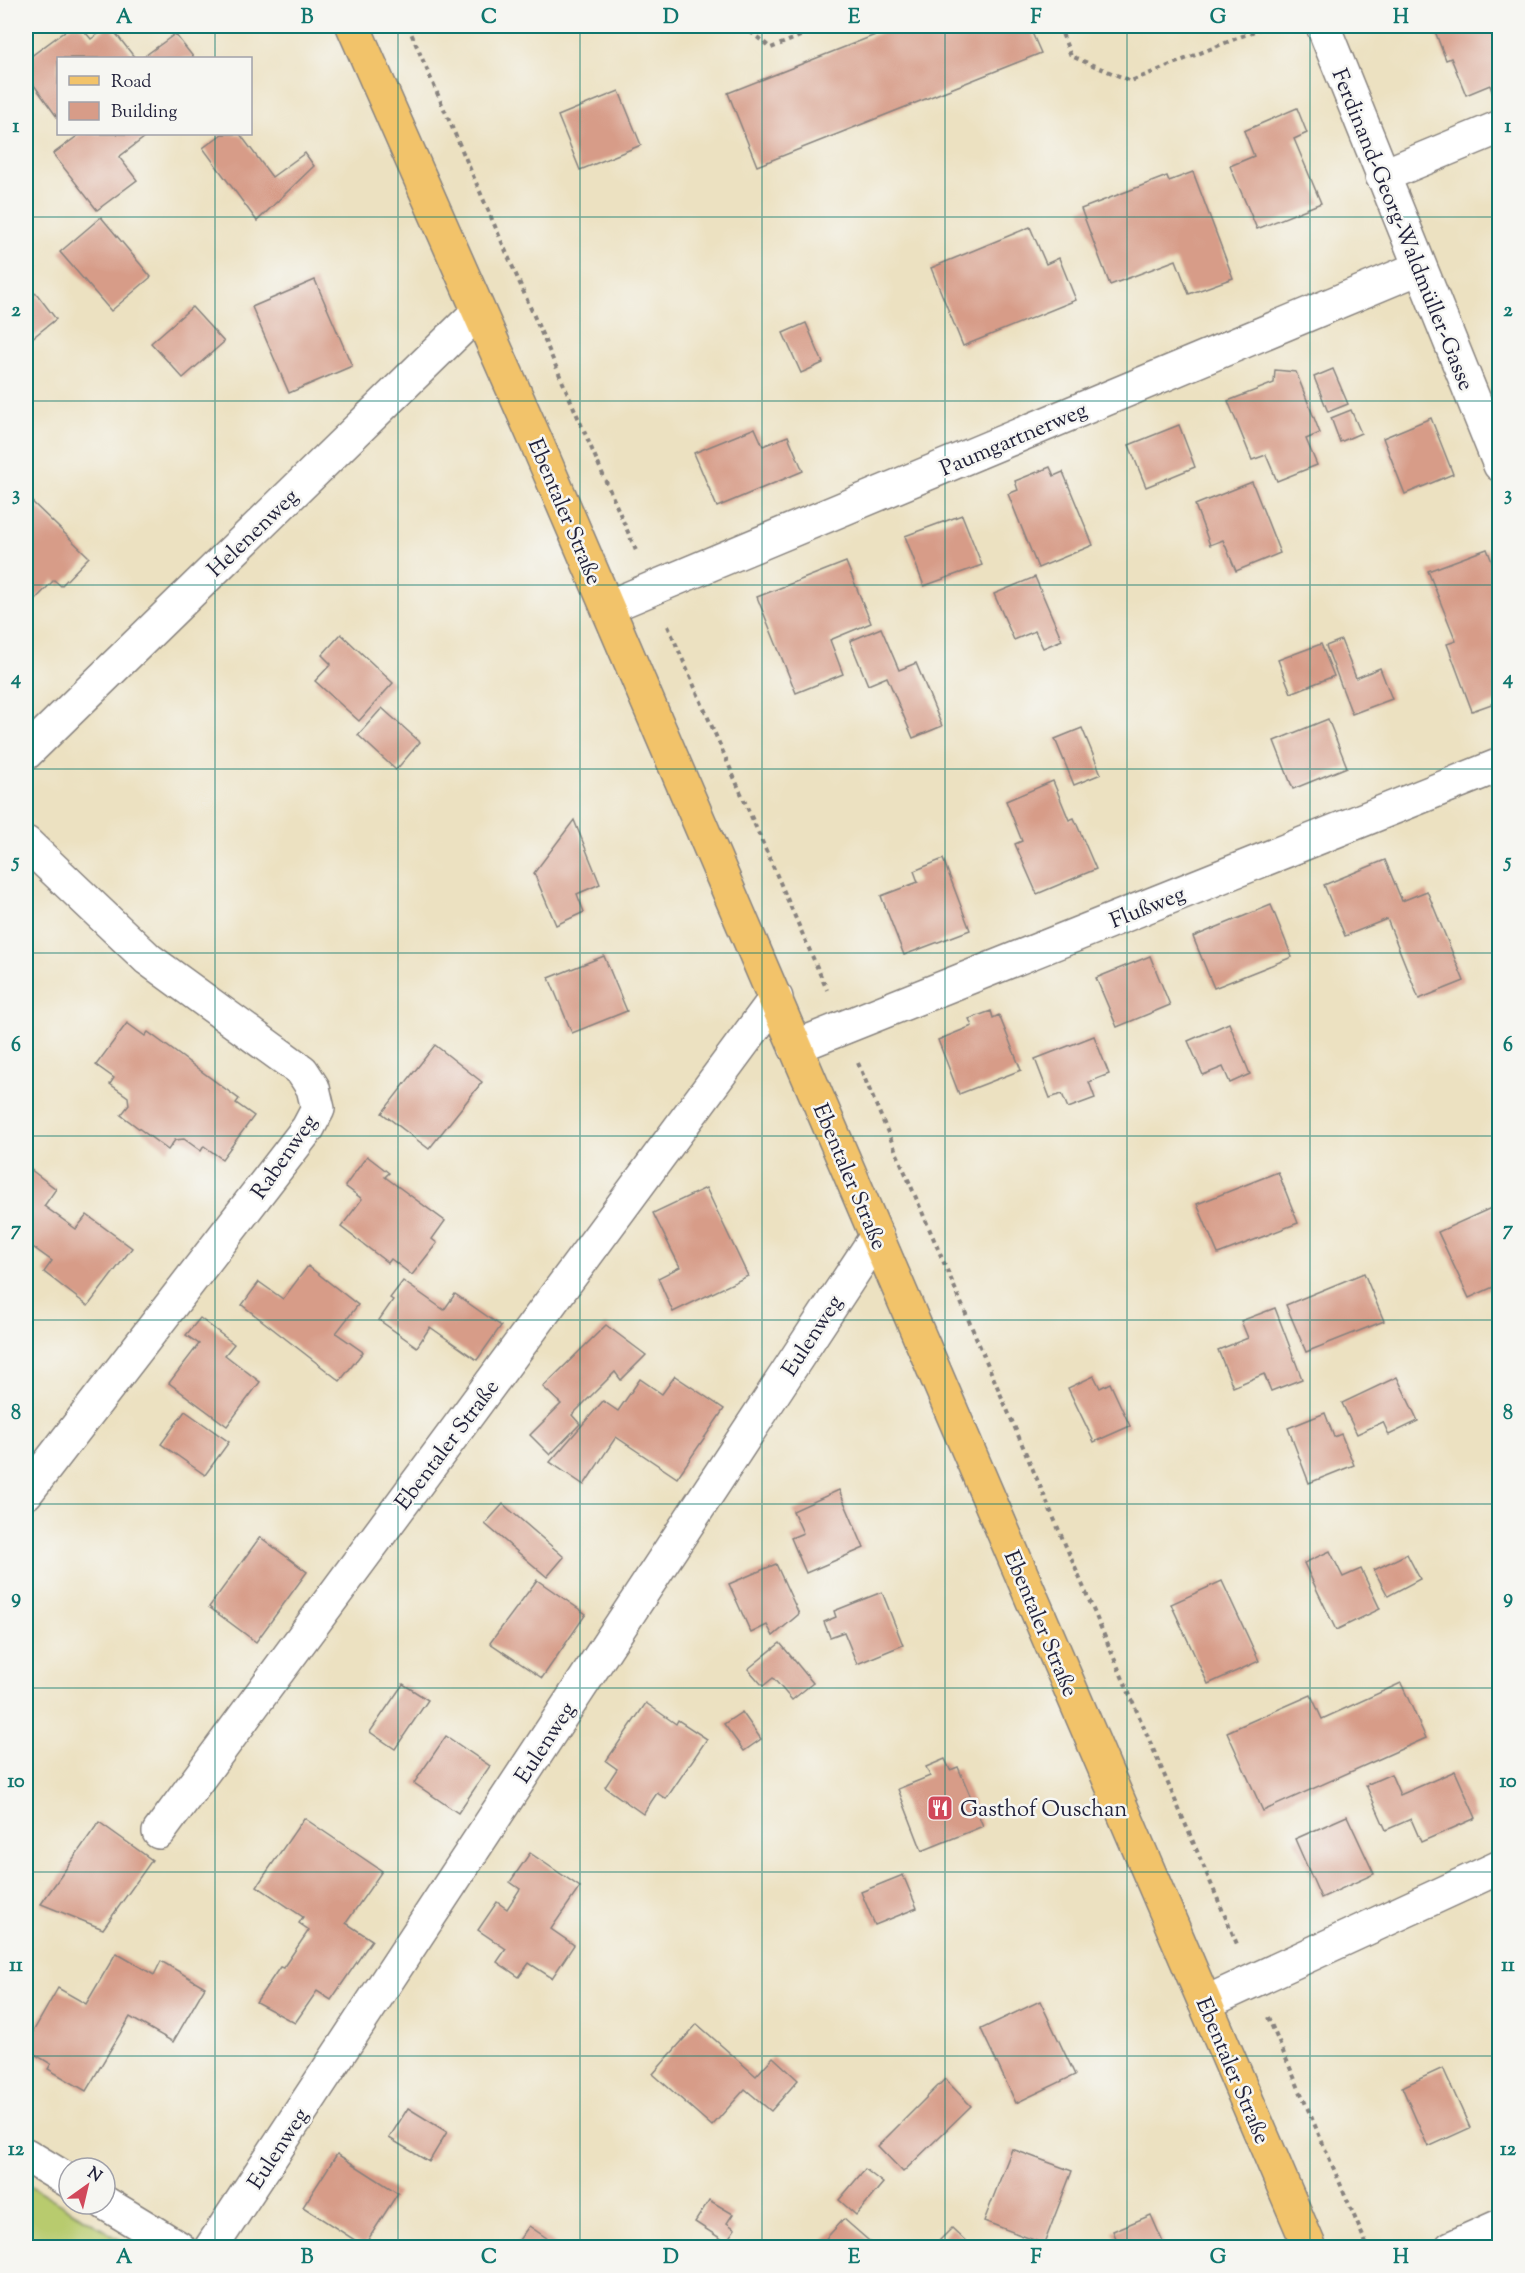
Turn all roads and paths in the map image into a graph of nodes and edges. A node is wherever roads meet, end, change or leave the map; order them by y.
1 (353, 26) edge
2 (408, 26) edge
3 (743, 26) edge
4 (825, 26) edge
5 (1059, 26) edge
6 (1267, 26) edge
7 (1323, 26) edge
8 (1500, 127) edge
9 (1383, 176) junction
10 (1419, 268) junction
11 (478, 312) junction
12 (1500, 465) edge
13 (652, 588) junction
14 (608, 607) junction
15 (26, 753) edge
16 (1500, 765) edge
17 (26, 843) edge
18 (776, 998) junction
19 (843, 1028) junction
20 (795, 1047) junction
21 (877, 1236) junction
22 (26, 1493) edge
23 (159, 1832) dead end
24 (1500, 1867) edge
25 (1253, 1981) junction
26 (1205, 2002) junction
27 (26, 2155) edge
28 (57, 2174) edge
29 (117, 2210) edge
30 (1500, 2226) edge
31 (179, 2247) edge
32 (212, 2247) edge
33 (1310, 2247) edge
34 (1368, 2247) edge
35 (1451, 2247) edge

1 - 11 main road, Ebentaler Straße
2 - 13 path
3 - 4 path
5 - 6 path
7 - 9 street, Ferdinand-Georg-Waldmüller-Gasse
8 - 9 street
9 - 10 street, Ferdinand-Georg-Waldmüller-Gasse
10 - 12 street, Ferdinand-Georg-Waldmüller-Gasse
10 - 13 street, Paumgartnerweg
11 - 14 main road, Ebentaler Straße
11 - 15 street, Helenenweg
13 - 14 street, Paumgartnerweg
13 - 19 path
14 - 18 main road, Ebentaler Straße
16 - 19 street, Flußweg
17 - 22 street, Rabenweg
18 - 20 main road, Ebentaler Straße
18 - 23 street, Ebentaler Straße
19 - 20 street, Flußweg
19 - 25 path
20 - 21 main road, Ebentaler Straße
21 - 26 main road, Ebentaler Straße
21 - 32 street, Eulenweg
24 - 25 street
25 - 26 street
25 - 34 path
26 - 33 main road, Ebentaler Straße
27 - 28 street
29 - 31 street
30 - 35 street

